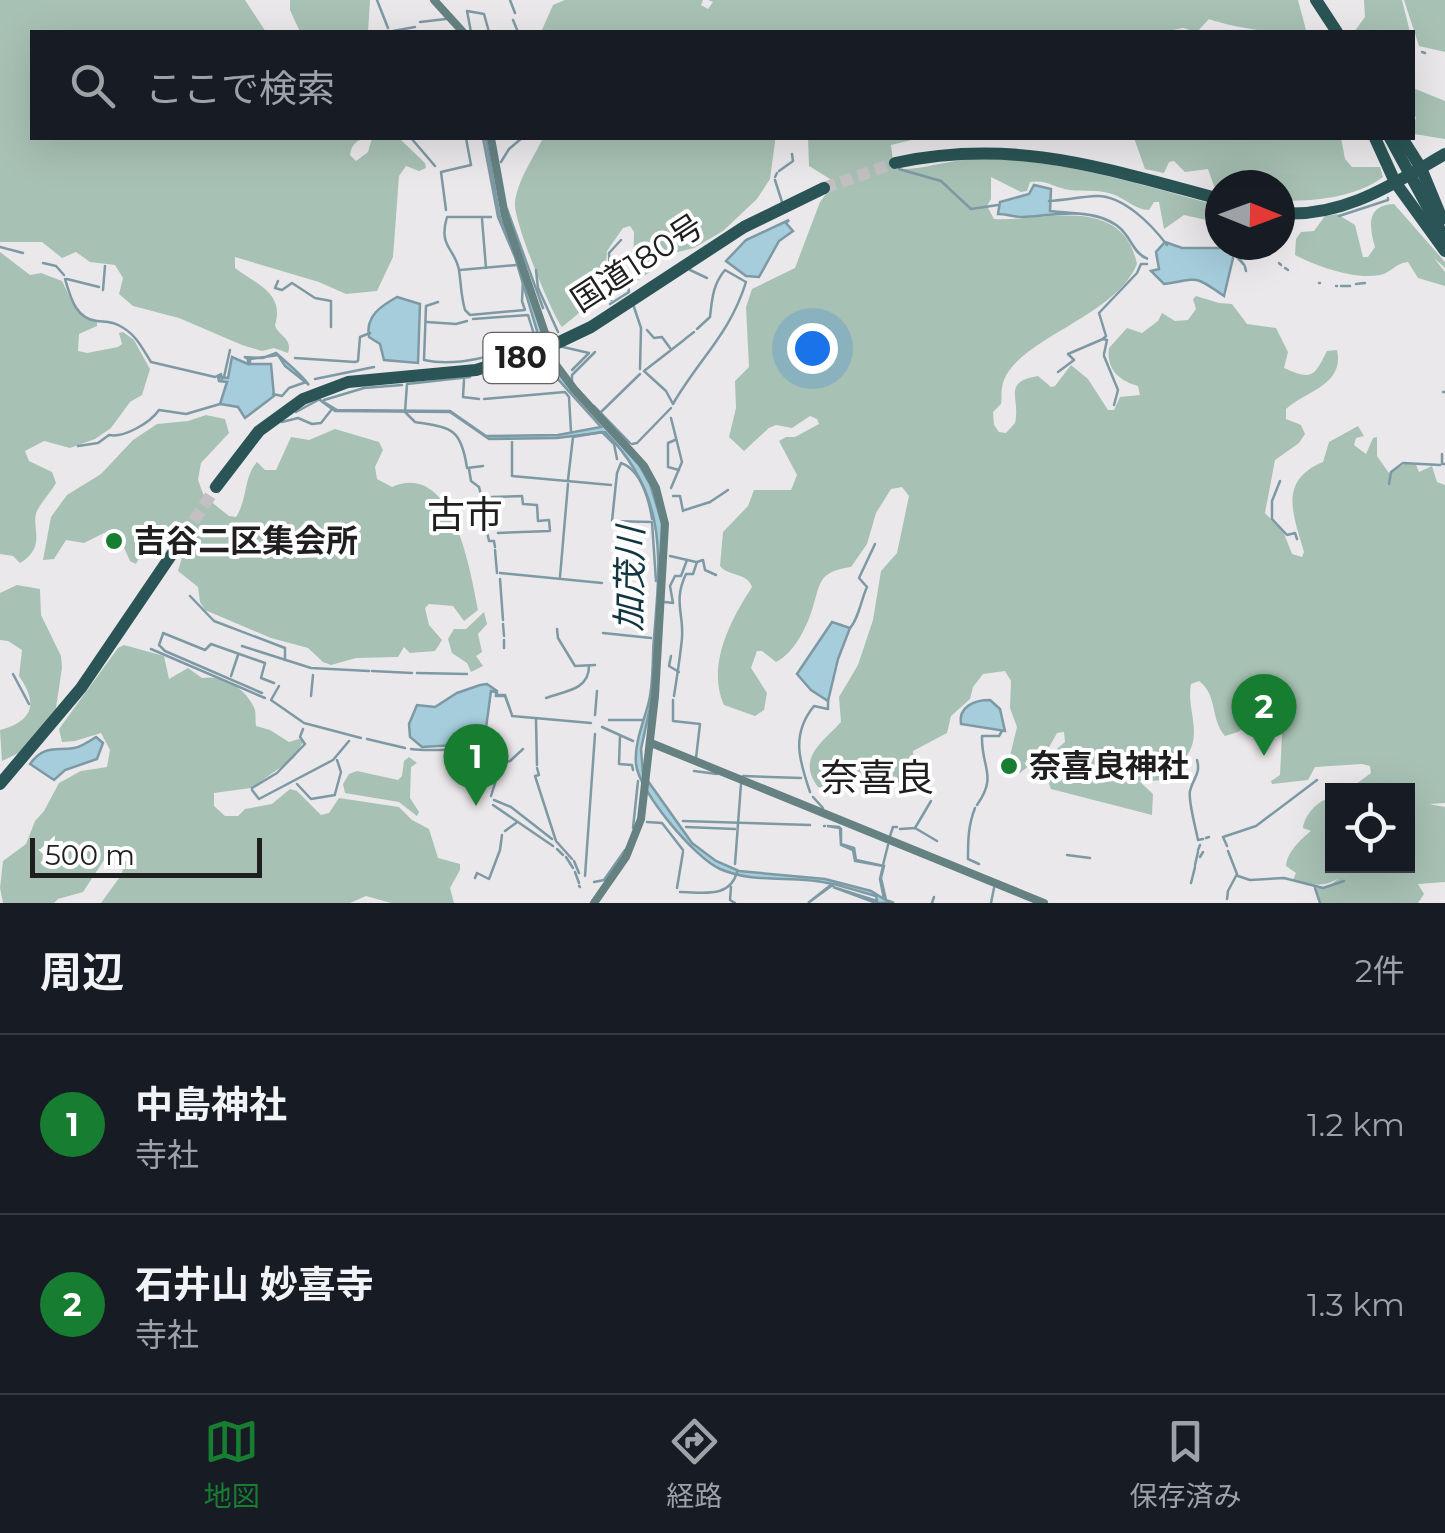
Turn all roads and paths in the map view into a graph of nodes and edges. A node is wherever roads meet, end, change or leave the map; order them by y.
1 (434, 0) edge
2 (1313, 0) edge
3 (461, 30) edge
4 (1331, 30) edge
5 (491, 140) edge
6 (1375, 140) edge
7 (1391, 140) edge
8 (1403, 140) edge
9 (1445, 154) edge
10 (896, 162) tunnel mouth
11 (1413, 172) junction
12 (1395, 182) junction
13 (824, 188) tunnel mouth
14 (1205, 195) edge
15 (1295, 211) edge
16 (1444, 241) edge
17 (549, 347) junction
18 (216, 487) tunnel mouth
19 (174, 552) tunnel mouth
20 (650, 743) junction
21 (0, 784) edge
22 (594, 903) edge
23 (1044, 903) edge

1 - 3 main road
2 - 4 highway
5 - 17 main road
6 - 12 highway
7 - 11 highway
8 - 11 highway
9 - 11 highway
10 - 14 highway
11 - 12 highway
11 - 16 highway
12 - 15 highway
12 - 16 highway
13 - 17 highway, 国道180号 / 180
17 - 18 highway, 国道180号 / 180
17 - 20 main road
19 - 21 highway
20 - 22 main road
20 - 23 main road

